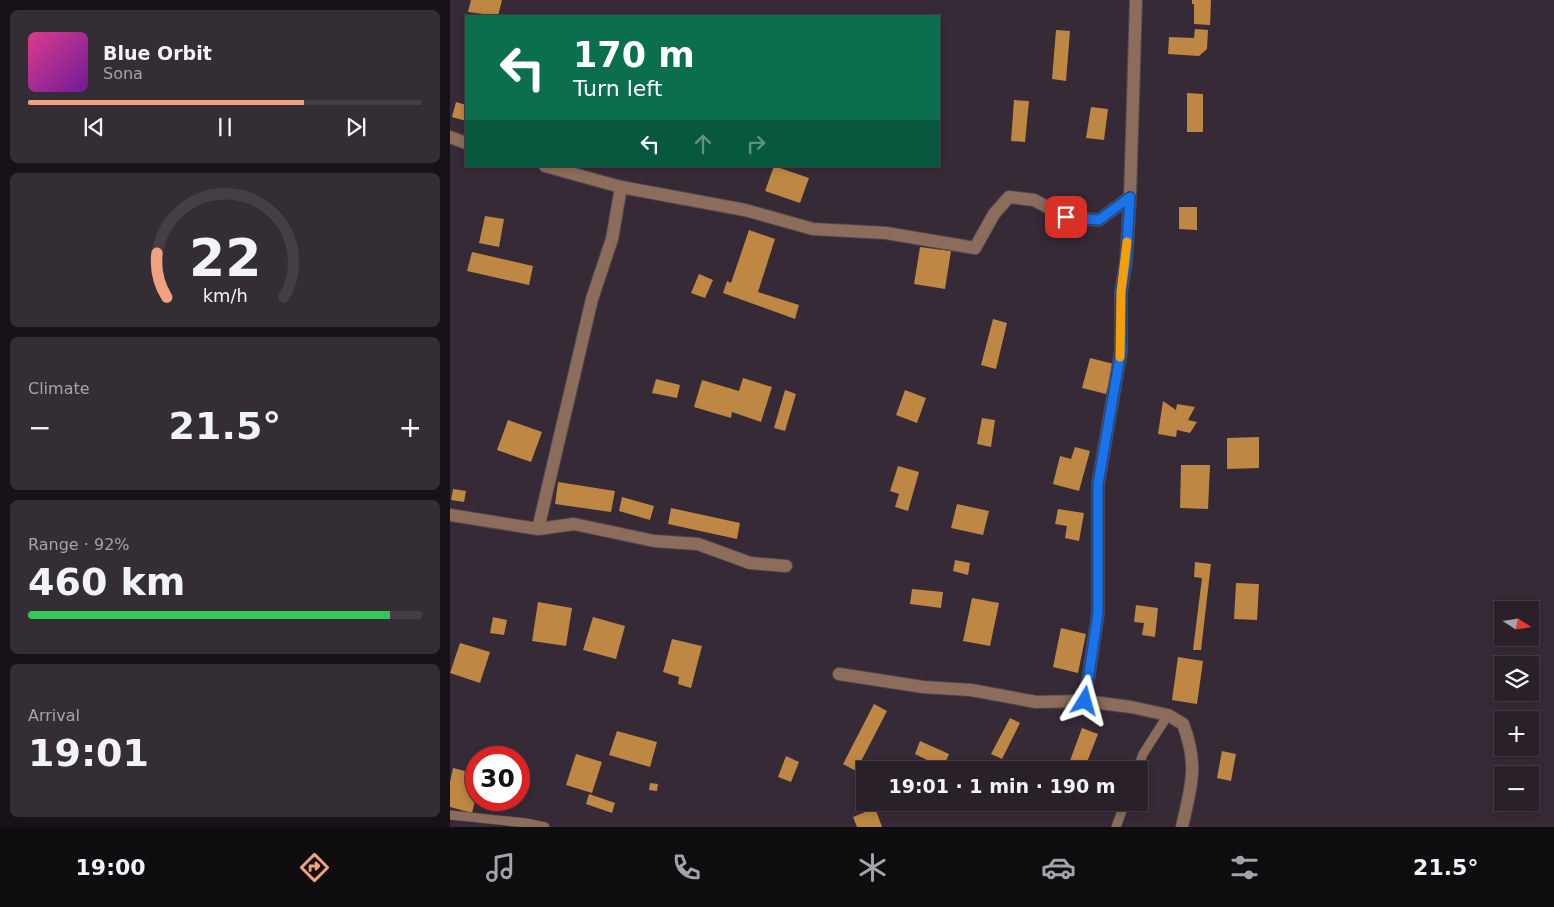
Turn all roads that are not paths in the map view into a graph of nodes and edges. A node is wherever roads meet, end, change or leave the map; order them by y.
1 (1136, 0) edge
2 (450, 137) edge
3 (465, 142) edge
4 (549, 167) edge
5 (620, 187) junction
6 (1130, 197) junction
7 (450, 514) edge
8 (538, 529) junction
9 (786, 566) dead end
10 (839, 674) dead end
11 (1085, 701) junction
12 (1168, 715) junction
13 (1140, 761) edge
14 (1122, 811) edge
15 (450, 815) edge
16 (544, 827) edge
17 (1116, 827) edge
18 (1182, 827) edge

1 - 6 street
2 - 3 street
4 - 5 street
5 - 6 street
5 - 8 street
6 - 11 street
7 - 8 street
8 - 9 street
10 - 11 street
11 - 12 street
12 - 13 lane
12 - 18 street
14 - 17 lane
15 - 16 lane

